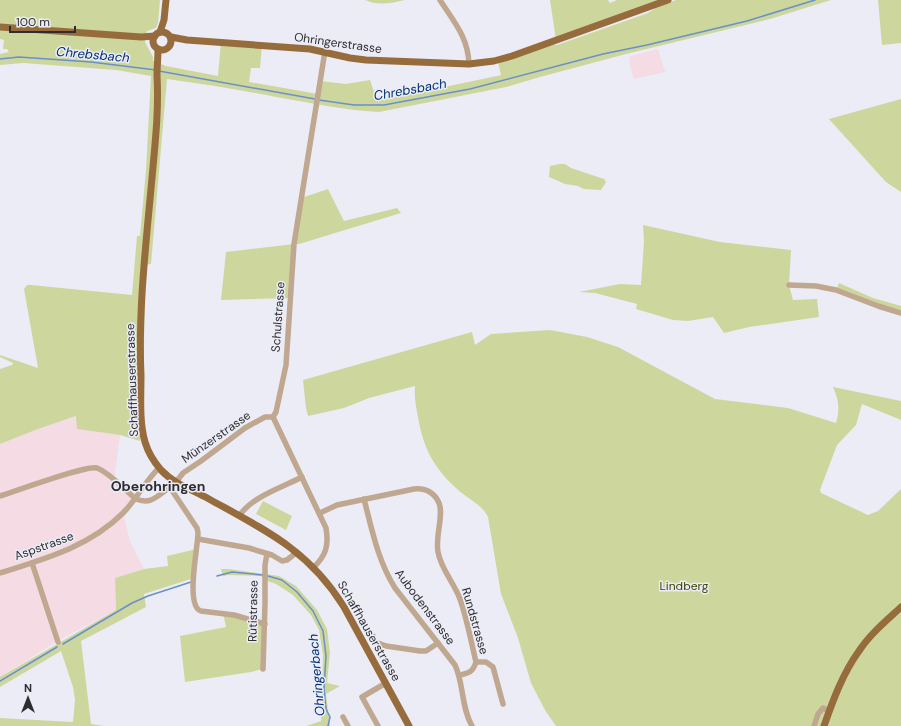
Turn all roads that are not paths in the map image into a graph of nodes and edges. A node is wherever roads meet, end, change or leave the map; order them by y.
1 (166, 0) edge
2 (440, 0) edge
3 (668, 0) edge
4 (0, 27) edge
5 (163, 38) junction
6 (161, 50) junction
7 (325, 52) junction
8 (468, 64) junction
9 (789, 285) dead end
10 (901, 313) edge
11 (273, 417) junction
12 (159, 468) junction
13 (302, 477) junction
14 (176, 482) junction
15 (0, 496) edge
16 (136, 499) junction
17 (364, 499) junction
18 (320, 513) junction
19 (239, 516) junction
20 (198, 539) junction
21 (297, 552) junction
22 (267, 554) junction
23 (32, 563) junction
24 (314, 567) junction
25 (0, 573) edge
26 (901, 607) edge
27 (265, 624) junction
28 (373, 636) dead end
29 (58, 642) dead end
30 (438, 642) junction
31 (476, 662) junction
32 (263, 669) dead end
33 (460, 676) junction
34 (386, 683) junction
35 (503, 704) dead end
36 (830, 711) junction
37 (344, 717) dead end
38 (348, 726) edge
39 (378, 726) edge
40 (410, 726) edge
41 (472, 726) edge
42 (814, 726) edge
43 (824, 726) edge

1 - 5 main road
2 - 8 street
3 - 8 main road, Ohringerstrasse
4 - 5 main road
5 - 6 main road
5 - 6 main road
5 - 7 main road, Ohringerstrasse
6 - 12 main road, Schaffhauserstrasse
7 - 8 main road, Ohringerstrasse
7 - 11 street, Schulstrasse
9 - 10 street
11 - 13 street
11 - 14 street, Münzerstrasse
12 - 14 main road, Schaffhauserstrasse
12 - 16 street, Aspstrasse
13 - 18 street
13 - 19 street
14 - 19 main road, Schaffhauserstrasse
15 - 16 street
16 - 20 street
16 - 23 street, Aspstrasse
17 - 18 street, Rundstrasse
17 - 30 street, Aubodenstrasse
17 - 31 street, Rundstrasse
18 - 24 street
19 - 21 main road, Schaffhauserstrasse
20 - 22 street
20 - 27 street
21 - 22 street
21 - 24 main road, Schaffhauserstrasse
22 - 27 street, Rütistrasse
23 - 25 street, Aspstrasse
23 - 29 street
24 - 34 main road, Schaffhauserstrasse
26 - 36 main road
27 - 32 street, Rütistrasse
28 - 30 street
30 - 33 street, Aubodenstrasse
31 - 33 street, Rundstrasse
31 - 35 street
33 - 41 street, Aubodenstrasse
34 - 39 street
34 - 40 main road, Schaffhauserstrasse
36 - 42 street
36 - 43 main road
37 - 38 street

